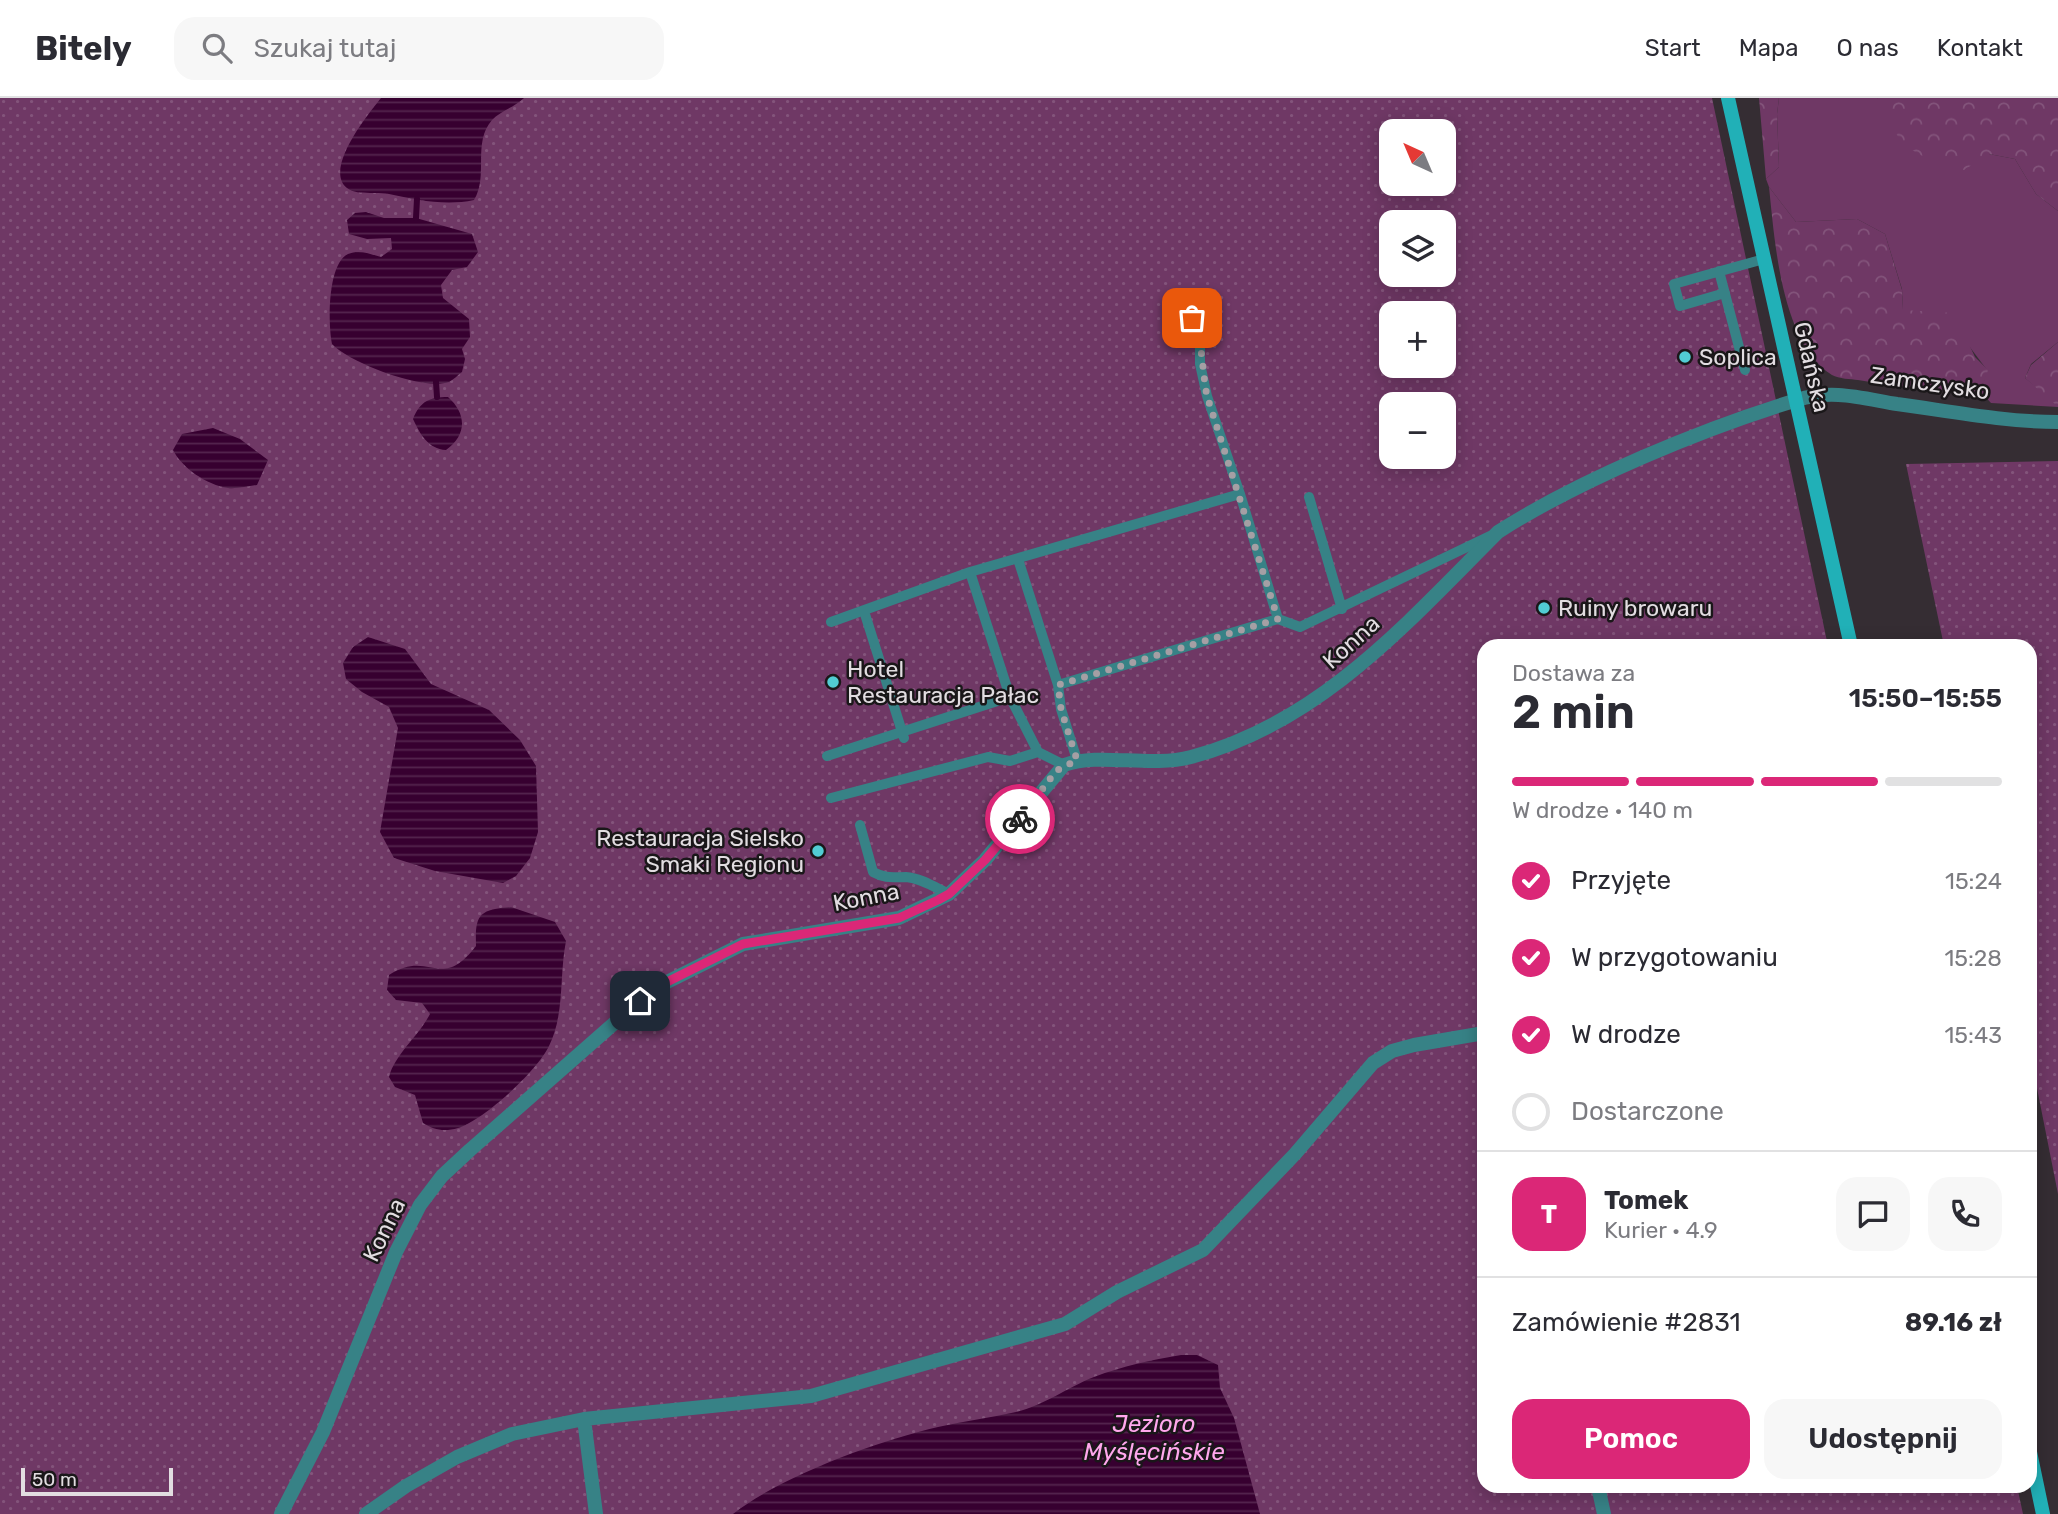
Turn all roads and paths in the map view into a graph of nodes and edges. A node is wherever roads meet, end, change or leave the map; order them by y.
1 (1728, 98) edge
2 (1764, 259) junction
3 (1720, 271) junction
4 (1726, 293) junction
5 (1178, 304) dead end
6 (1745, 370) dead end
7 (1797, 400) junction
8 (2058, 422) edge
9 (1240, 494) junction
10 (1309, 497) dead end
11 (1498, 532) junction
12 (1018, 559) junction
13 (970, 572) junction
14 (1342, 609) junction
15 (864, 611) junction
16 (1278, 619) junction
17 (831, 622) dead end
18 (1849, 639) edge
19 (1058, 685) junction
20 (1010, 697) junction
21 (903, 735) junction
22 (1038, 752) junction
23 (827, 756) dead end
24 (1070, 763) junction
25 (831, 798) dead end
26 (860, 825) dead end
27 (949, 894) junction
28 (1477, 1034) edge
29 (584, 1419) junction
30 (2037, 1485) edge
31 (1600, 1493) edge
32 (281, 1514) edge
33 (366, 1514) edge
34 (596, 1514) edge
35 (1604, 1514) edge
36 (2043, 1514) edge

1 - 2 main road, Gdańska
2 - 3 lane
2 - 7 main road, Gdańska
3 - 4 lane
3 - 4 lane
4 - 6 lane
5 - 9 lane
7 - 8 street, Zamczysko
7 - 11 street, Konna
7 - 18 main road, Gdańska
9 - 12 lane
9 - 16 lane
10 - 14 lane
11 - 14 lane
11 - 24 street, Konna
12 - 13 lane
12 - 19 lane
13 - 15 lane
13 - 20 lane
14 - 16 lane
15 - 17 lane
15 - 21 lane
16 - 19 lane
19 - 24 lane
20 - 21 lane
20 - 22 lane
21 - 23 lane
22 - 24 lane
22 - 25 lane
24 - 27 street, Konna
26 - 27 lane
27 - 32 street, Konna
28 - 29 street
29 - 33 street
29 - 34 street
30 - 36 main road
31 - 35 street

